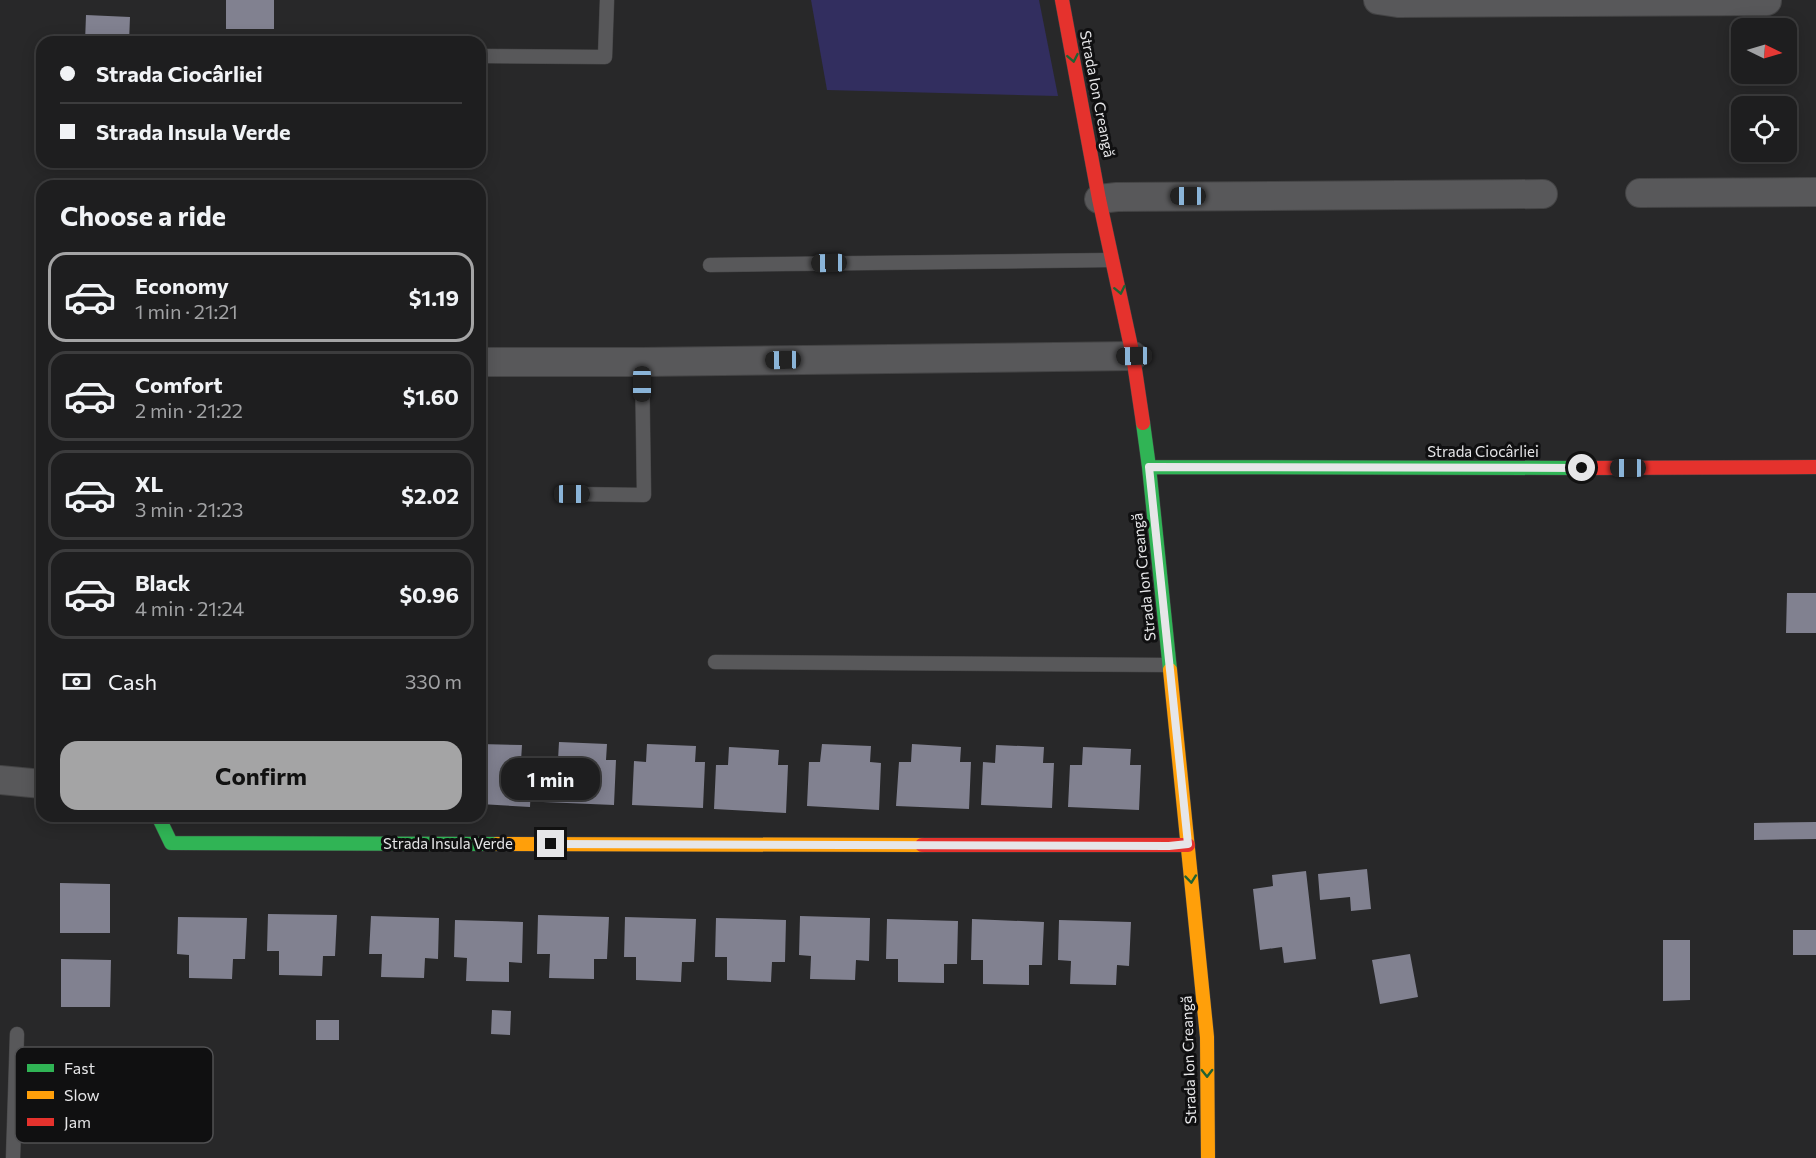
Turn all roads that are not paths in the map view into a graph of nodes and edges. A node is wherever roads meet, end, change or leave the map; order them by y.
1 (607, 0) edge
2 (1062, 0) edge
3 (1378, 0) edge
4 (1767, 1) edge
5 (486, 56) edge
6 (1816, 192) edge
7 (1640, 193) dead end
8 (1543, 194) dead end
9 (1099, 199) junction
10 (1113, 260) junction
11 (711, 265) dead end
12 (1134, 356) junction
13 (486, 362) edge
14 (642, 362) junction
15 (1149, 467) junction
16 (1816, 467) edge
17 (572, 494) dead end
18 (715, 662) dead end
19 (1170, 665) junction
20 (0, 780) edge
21 (36, 783) edge
22 (161, 822) edge
23 (1188, 844) junction
24 (17, 1034) dead end
25 (17, 1047) edge
26 (15, 1096) edge
27 (13, 1158) edge
28 (1208, 1158) edge

1 - 5 lane
2 -> 9 street, Strada Ion Creangă
3 - 4 street
6 - 7 street
8 - 9 street
9 - 10 street, Strada Ion Creangă
10 - 11 lane
10 -> 12 street, Strada Ion Creangă
12 - 14 street
12 - 15 street, Strada Ion Creangă
13 - 14 street
14 - 17 lane
15 - 16 street, Strada Ciocârliei
15 - 19 street, Strada Ion Creangă
18 - 19 lane
19 - 23 street, Strada Ion Creangă
20 - 21 street
22 - 23 street, Strada Insula Verde
23 -> 28 street, Strada Ion Creangă
24 - 25 lane
26 - 27 lane

